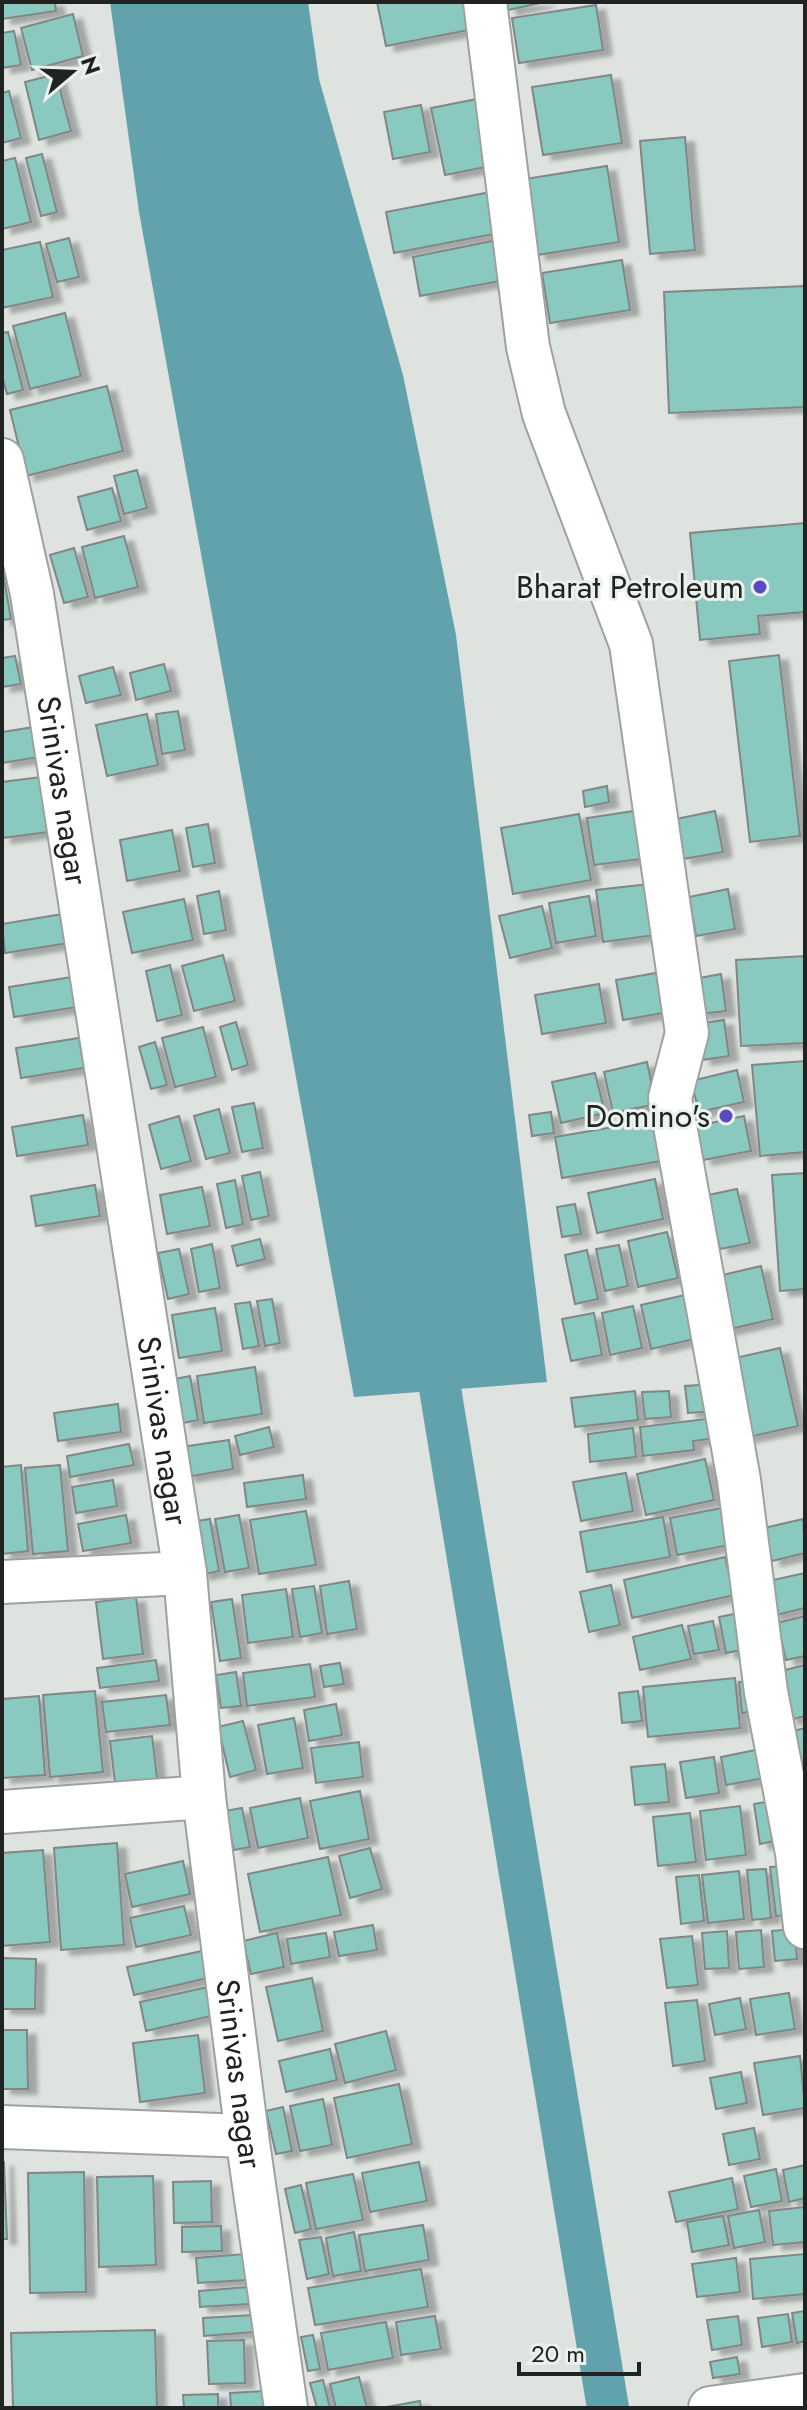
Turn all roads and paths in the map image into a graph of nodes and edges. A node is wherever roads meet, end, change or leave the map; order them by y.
1 (485, 2) edge
2 (2, 460) edge
3 (185, 1573) junction
4 (2, 1582) edge
5 (204, 1797) junction
6 (2, 1812) edge
7 (805, 1927) edge
8 (2, 2127) edge
9 (247, 2136) junction
10 (805, 2395) edge
11 (286, 2408) edge
12 (710, 2408) edge

1 - 7 street
2 - 3 street, Srinivas nagar
3 - 4 street
3 - 5 street, Srinivas nagar
5 - 6 street
5 - 9 street, Srinivas nagar
8 - 9 street
9 - 11 street, Srinivas nagar
10 - 12 street

